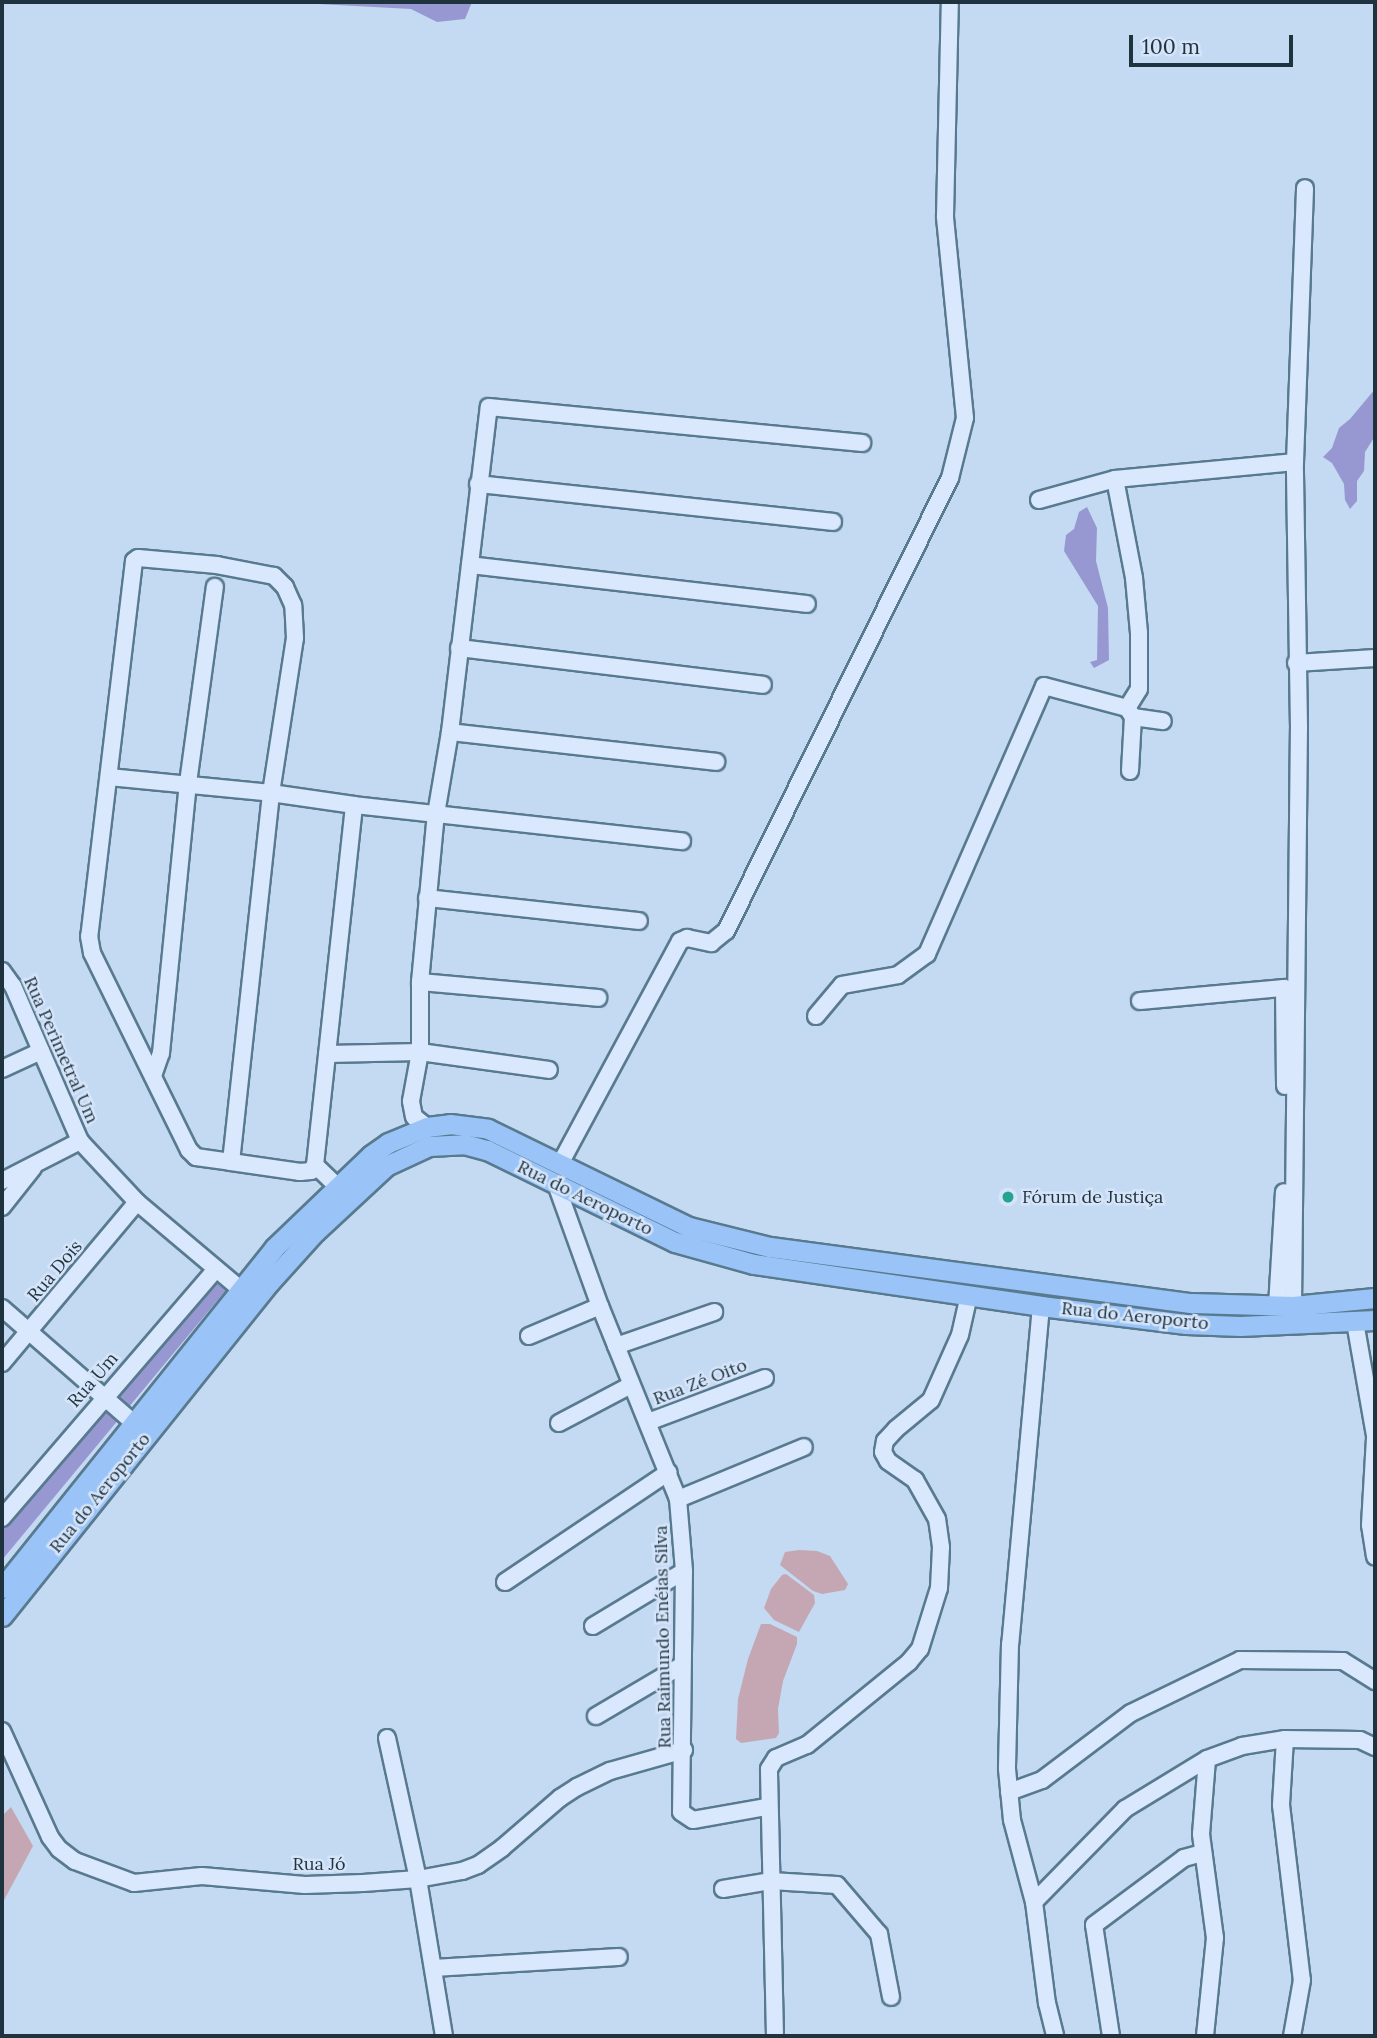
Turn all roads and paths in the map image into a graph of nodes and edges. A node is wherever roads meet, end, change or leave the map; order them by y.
1 (950, 2) edge
2 (1305, 188) dead end
3 (863, 443) dead end
4 (1295, 462) junction
5 (1115, 480) junction
6 (478, 484) junction
7 (1039, 500) dead end
8 (833, 522) dead end
9 (470, 565) junction
10 (215, 587) dead end
11 (807, 604) dead end
12 (460, 648) junction
13 (1375, 658) edge
14 (1296, 663) junction
15 (763, 685) dead end
16 (1130, 713) junction
17 (1163, 721) dead end
18 (450, 732) junction
19 (716, 762) dead end
20 (1130, 771) dead end
21 (109, 777) junction
22 (188, 783) junction
23 (271, 793) junction
24 (354, 805) junction
25 (436, 814) junction
26 (682, 841) dead end
27 (428, 898) junction
28 (639, 921) dead end
29 (2, 971) edge
30 (420, 982) junction
31 (598, 998) dead end
32 (1140, 1001) dead end
33 (816, 1016) dead end
34 (41, 1051) junction
35 (420, 1052) junction
36 (327, 1054) junction
37 (2, 1069) edge
38 (550, 1070) dead end
39 (153, 1076) junction
40 (427, 1127) junction
41 (80, 1141) junction
42 (231, 1162) junction
43 (560, 1164) junction
44 (315, 1165) junction
45 (34, 1166) junction
46 (2, 1181) edge
47 (555, 1184) junction
48 (337, 1186) junction
49 (136, 1202) junction
50 (642, 1205) junction
51 (2, 1208) edge
52 (632, 1223) junction
53 (216, 1269) junction
54 (239, 1288) junction
55 (1081, 1290) junction
56 (969, 1295) junction
57 (1375, 1298) edge
58 (1041, 1306) junction
59 (1285, 1306) junction
60 (600, 1307) junction
61 (2, 1308) edge
62 (1081, 1311) junction
63 (714, 1312) dead end
64 (1375, 1320) edge
65 (1355, 1322) junction
66 (30, 1332) junction
67 (529, 1336) dead end
68 (616, 1346) junction
69 (2, 1363) edge
70 (765, 1378) dead end
71 (631, 1385) junction
72 (104, 1396) junction
73 (133, 1421) junction
74 (648, 1422) junction
75 (559, 1423) dead end
76 (148, 1435) junction
77 (1375, 1437) edge
78 (804, 1447) dead end
79 (669, 1472) junction
80 (678, 1499) junction
81 (2, 1518) edge
82 (1375, 1557) edge
83 (684, 1571) junction
84 (505, 1582) dead end
85 (2, 1588) edge
86 (2, 1616) edge
87 (593, 1626) dead end
88 (681, 1666) junction
89 (1375, 1681) edge
90 (596, 1716) dead end
91 (2, 1731) edge
92 (387, 1738) dead end
93 (1285, 1739) junction
94 (1375, 1747) edge
95 (684, 1750) junction
96 (1207, 1759) junction
97 (1009, 1792) junction
98 (767, 1807) junction
99 (1203, 1853) junction
100 (418, 1879) junction
101 (771, 1881) junction
102 (723, 1889) dead end
103 (1034, 1902) junction
104 (619, 1957) dead end
105 (433, 1968) junction
106 (891, 1997) dead end
107 (444, 2036) edge
108 (775, 2036) edge
109 (1055, 2036) edge
110 (1111, 2036) edge
111 (1205, 2036) edge
112 (1292, 2036) edge

1 - 43 street
2 - 4 street
3 - 6 street
4 - 5 street
4 - 14 street
5 - 7 street
5 - 16 street
6 - 8 street
6 - 9 street
9 - 11 street
9 - 12 street
10 - 22 street
12 - 15 street
12 - 18 street
13 - 14 street
14 - 59 street
16 - 17 street
16 - 20 street
16 - 33 street
18 - 19 street
18 - 25 street
21 - 22 street
21 - 23 street
21 - 39 street
22 - 23 street
22 - 39 street
23 - 24 street
23 - 42 street
24 - 25 street
24 - 36 street
25 - 26 street
25 - 27 street
27 - 28 street
27 - 30 street
29 - 34 street, Rua Perimetral Um
30 - 31 street
30 - 35 street
32 - 59 street
34 - 37 street
34 - 41 street, Rua Perimetral Um
35 - 36 street
35 - 38 street
35 - 40 street
36 - 44 street
39 - 42 street
40 - 43 main road, Rua do Aeroporto
40 - 48 main road, Rua do Aeroporto
41 - 45 street
41 - 49 street, Rua Perimetral Um
42 - 44 street
43 - 50 main road, Rua do Aeroporto
44 - 48 street
45 - 46 street
45 - 51 street
47 - 52 main road, Rua do Aeroporto
47 - 60 street, Rua Raimundo Enéias Silva
47 - 76 main road, Rua do Aeroporto
48 - 54 main road, Rua do Aeroporto
49 - 53 street, Rua Perimetral Um
49 - 66 street, Rua Dois
50 - 52 main road
50 - 55 main road, Rua do Aeroporto
52 - 56 main road, Rua do Aeroporto
53 - 54 street, Rua Perimetral Um
53 - 72 street, Rua Um
54 - 73 main road, Rua do Aeroporto
55 - 59 main road, Rua do Aeroporto
55 - 62 main road
56 - 58 main road, Rua do Aeroporto
56 - 98 street
57 - 59 main road, Rua do Aeroporto
58 - 62 main road, Rua do Aeroporto
58 - 97 street
60 - 67 street
60 - 68 street, Rua Raimundo Enéias Silva
61 - 66 street
62 - 65 main road, Rua do Aeroporto
63 - 68 street
64 - 65 main road, Rua do Aeroporto
65 - 77 street
66 - 69 street, Rua Dois
66 - 72 street
68 - 71 street, Rua Raimundo Enéias Silva
70 - 74 street, Rua Zé Oito
71 - 74 street, Rua Raimundo Enéias Silva
71 - 75 street
72 - 73 street
72 - 81 street, Rua Um
73 - 76 street
73 - 85 main road, Rua do Aeroporto
74 - 79 street, Rua Raimundo Enéias Silva
76 - 86 main road, Rua do Aeroporto
77 - 82 street
78 - 80 street
79 - 80 street, Rua Raimundo Enéias Silva
79 - 84 street
80 - 83 street, Rua Raimundo Enéias Silva
83 - 87 street
83 - 88 street, Rua Raimundo Enéias Silva
88 - 90 street
88 - 95 street, Rua Raimundo Enéias Silva
89 - 97 street
91 - 100 street, Rua Jó
92 - 100 street
93 - 94 street
93 - 96 street
93 - 112 street
95 - 98 street, Rua Raimundo Enéias Silva
95 - 100 street, Rua Jó
96 - 99 street
96 - 103 street
97 - 103 street
98 - 101 street
99 - 110 street
99 - 111 street
100 - 105 street
101 - 102 street
101 - 106 street
101 - 108 street
103 - 109 street
104 - 105 street
105 - 107 street

